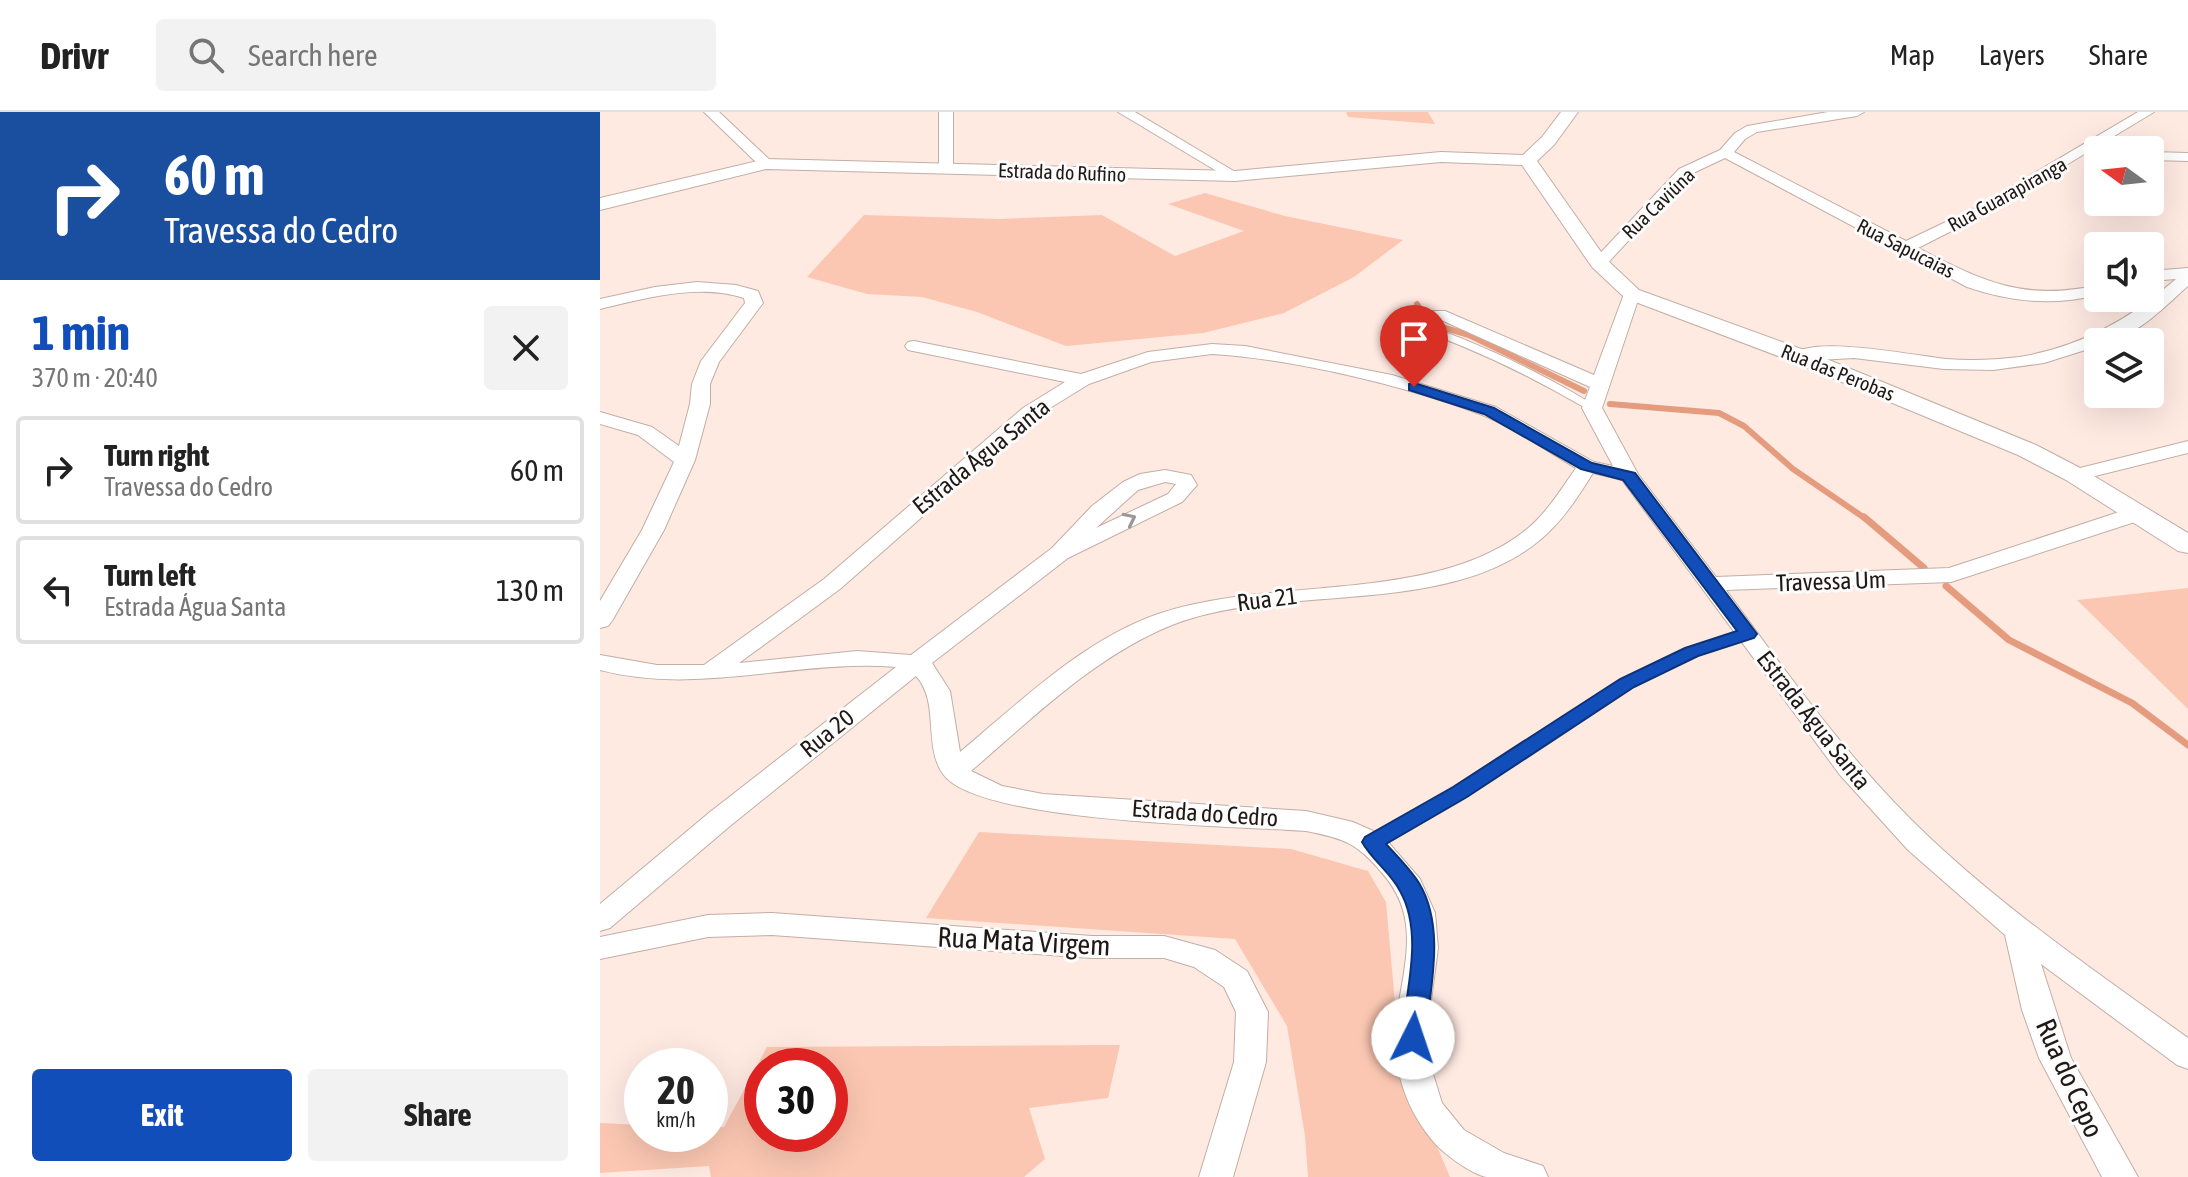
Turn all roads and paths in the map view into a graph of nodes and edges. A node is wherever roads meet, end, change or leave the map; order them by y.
1 (711, 112) edge
2 (946, 112) edge
3 (1125, 112) edge
4 (1570, 112) edge
5 (1857, 112) edge
6 (2147, 112) edge
7 (2113, 136) edge
8 (1725, 153) junction
9 (2084, 155) edge
10 (2164, 156) edge
11 (2188, 157) edge
12 (1527, 160) junction
13 (766, 164) junction
14 (946, 169) junction
15 (1235, 176) junction
16 (602, 201) edge
17 (1905, 248) junction
18 (1599, 263) junction
19 (2188, 275) edge
20 (2164, 276) edge
21 (2084, 292) edge
22 (1632, 294) junction
23 (600, 304) edge
24 (1439, 315) dead end
25 (1397, 319) dead end
26 (914, 346) dead end
27 (1799, 356) junction
28 (1082, 380) junction
29 (1601, 385) junction
30 (1592, 408) junction
31 (600, 418) edge
32 (2188, 447) edge
33 (685, 460) junction
34 (1587, 466) junction
35 (2075, 475) junction
36 (1629, 476) junction
37 (2139, 513) junction
38 (2188, 545) edge
39 (1060, 553) junction
40 (1711, 584) junction
41 (600, 621) edge
42 (1748, 634) junction
43 (600, 662) edge
44 (916, 662) junction
45 (711, 671) junction
46 (954, 771) junction
47 (1372, 842) junction
48 (600, 920) edge
49 (2018, 928) junction
50 (600, 948) edge
51 (2188, 1056) edge
52 (1216, 1177) edge
53 (1531, 1177) edge
54 (2121, 1177) edge

1 - 13 street
2 - 14 street
3 - 15 street
4 - 12 street
5 - 8 street, Rua Caviúna
6 - 7 street, Rua Guarapiranga
8 - 17 street, Rua Sapucaias
8 - 18 street, Rua Caviúna
9 - 17 street, Rua Guarapiranga
10 - 11 street
12 - 15 street, Estrada do Rufino
12 - 18 street, Rua das Perobas
13 - 14 street, Estrada do Rufino
13 - 16 street, Estrada do Rufino
14 - 15 street, Estrada do Rufino
17 - 21 street, Rua Sapucaias
18 - 22 street, Rua das Perobas
19 - 20 street
19 - 27 street
22 - 27 street, Rua das Perobas
22 - 29 street
23 - 33 street
24 - 29 street
25 - 30 lane
26 - 28 street
27 - 35 street, Rua das Perobas
28 - 34 street, Estrada Água Santa
28 - 45 street, Estrada Água Santa
29 - 30 street
30 - 36 street
31 - 33 street
32 - 35 street
33 - 41 street
34 - 36 street, Estrada Água Santa
34 - 46 street, Rua 21
35 - 37 street, Rua das Perobas
36 - 40 street, Estrada Água Santa
37 - 38 street, Rua das Perobas
37 - 40 street, Travessa Um
39 -> 39 street, Rua 20
39 - 44 street, Rua 20
40 - 42 street, Estrada Água Santa
42 - 47 lane
42 - 49 street, Estrada Água Santa
43 - 45 street
44 - 45 street
44 - 46 street
44 - 48 street, Rua 20
46 - 47 street, Estrada do Cedro
47 - 53 street, Estrada do Cedro
49 - 51 street, Estrada Água Santa
49 - 54 street, Rua do Cepo
50 - 52 street, Rua Mata Virgem

